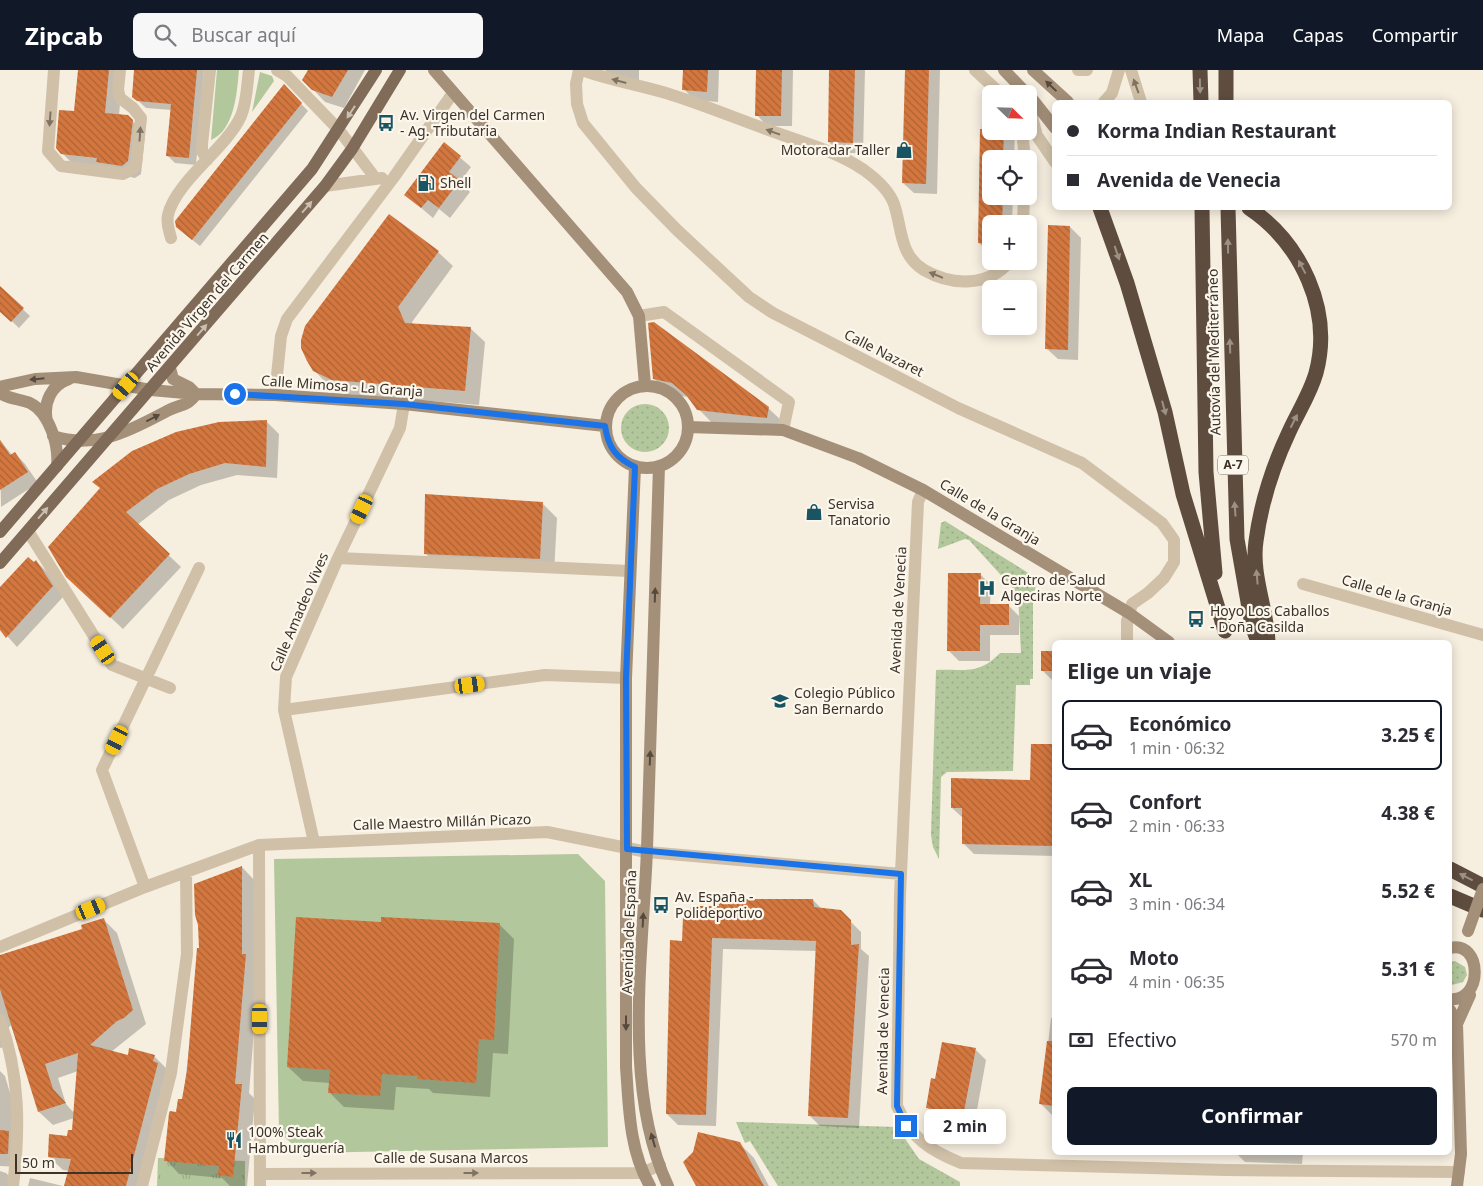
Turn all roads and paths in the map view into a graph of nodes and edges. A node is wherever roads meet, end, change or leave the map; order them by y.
1 (54, 70) edge
2 (120, 70) edge
3 (210, 70) edge
4 (277, 70) edge
5 (376, 70) edge
6 (400, 70) edge
7 (434, 70) edge
8 (581, 70) edge
9 (975, 70) edge
10 (1004, 70) edge
11 (1033, 70) edge
12 (1078, 70) edge
13 (1087, 70) edge
14 (1119, 70) edge
15 (1131, 70) edge
16 (1200, 70) edge
17 (1226, 70) edge
18 (249, 71) edge
19 (293, 74) edge
20 (991, 85) edge
21 (1018, 85) edge
22 (453, 93) junction
23 (1066, 100) edge
24 (1106, 100) edge
25 (1140, 100) edge
26 (1201, 100) edge
27 (1226, 100) edge
28 (1038, 107) edge
29 (1052, 124) edge
30 (339, 130) junction
31 (1038, 140) edge
32 (352, 149) junction
33 (1052, 157) edge
34 (207, 160) junction
35 (394, 177) junction
36 (376, 179) junction
37 (326, 186) junction
38 (1101, 210) edge
39 (1202, 210) edge
40 (1228, 210) edge
41 (1252, 210) edge
42 (171, 238) dead end
43 (999, 270) edge
44 (639, 316) junction
45 (170, 368) junction
46 (76, 378) junction
47 (645, 385) junction
48 (126, 386) junction
49 (0, 389) edge
50 (151, 390) junction
51 (0, 394) edge
52 (196, 394) junction
53 (275, 395) junction
54 (404, 404) junction
55 (47, 424) junction
56 (605, 426) junction
57 (688, 427) junction
58 (783, 430) junction
59 (53, 436) junction
60 (109, 438) junction
61 (79, 439) junction
62 (57, 466) junction
63 (659, 466) junction
64 (635, 467) junction
65 (923, 490) junction
66 (28, 531) junction
67 (0, 532) edge
68 (338, 558) junction
69 (0, 563) edge
70 (199, 568) dead end
71 (629, 571) junction
72 (1303, 584) dead end
73 (1129, 613) junction
74 (1483, 635) edge
75 (1227, 637) edge
76 (1127, 640) edge
77 (1166, 640) edge
78 (1257, 640) edge
79 (1268, 640) edge
80 (626, 678) junction
81 (146, 679) junction
82 (170, 688) dead end
83 (284, 710) junction
84 (314, 842) junction
85 (260, 845) junction
86 (627, 849) junction
87 (647, 852) junction
88 (1452, 870) edge
89 (186, 874) junction
90 (901, 874) junction
91 (145, 887) junction
92 (1483, 887) edge
93 (1452, 897) edge
94 (1483, 910) edge
95 (1468, 931) junction
96 (0, 947) edge
97 (1452, 947) edge
98 (1452, 948) edge
99 (1470, 952) junction
100 (1482, 967) edge
101 (1477, 989) edge
102 (1452, 998) edge
103 (1452, 1014) edge
104 (0, 1020) edge
105 (1457, 1024) junction
106 (660, 1165) junction
107 (1459, 1172) junction
108 (642, 1173) junction
109 (260, 1180) edge
110 (13, 1186) edge
111 (142, 1186) edge
112 (650, 1186) edge
113 (668, 1186) edge
114 (1457, 1186) edge

1 -> 2 street
3 - 34 street
4 - 19 street
5 -> 30 main road, Avenida Virgen del Carmen
6 - 32 main road, Avenida Virgen del Carmen
7 - 22 main road
43 -> 8 street
8 - 73 street, Calle Nazaret
9 - 20 street
10 - 21 main road
23 -> 11 main road
12 - 13 street
14 - 24 street
25 -> 15 street
16 -> 26 highway
17 - 27 highway
18 - 34 street
19 - 30 street
22 - 35 street
22 - 44 main road
28 - 29 main road
30 - 32 street
30 - 48 main road, Avenida Virgen del Carmen
31 - 33 street
32 - 36 street
32 - 37 main road, Avenida Virgen del Carmen
34 - 42 street
35 - 36 street
35 - 53 street
36 - 37 street
45 -> 37 main road, Avenida Virgen del Carmen
38 -> 75 highway
39 - 75 highway, Autovía del Mediterráneo / A-7
78 -> 40 highway, Autovía del Mediterráneo / A-7
79 -> 41 highway
44 - 47 main road
44 - 58 street
45 - 50 main road, Avenida Virgen del Carmen
45 - 52 main road
46 - 48 main road, Calle Mimosa - La Granja
46 -> 49 main road, Calle Mimosa - La Granja
46 - 55 main road
47 - 56 main road
47 - 57 main road
48 - 50 main road, Calle Mimosa - La Granja
48 - 61 main road, Avenida Virgen del Carmen
50 - 52 main road, Calle Mimosa - La Granja
50 - 60 main road, Avenida Virgen del Carmen
51 - 55 main road
52 - 53 main road, Calle Mimosa - La Granja
60 -> 52 main road
53 - 54 main road, Calle Mimosa - La Granja
54 - 56 main road, Calle Mimosa - La Granja
54 - 68 street, Calle Amadeo Vives
55 - 59 main road
56 - 64 main road
57 - 58 main road, Calle de la Granja
57 - 63 main road
58 - 65 main road, Calle de la Granja
59 - 61 main road
59 - 62 main road
60 - 61 main road
66 -> 60 main road, Avenida Virgen del Carmen
61 - 62 main road, Avenida Virgen del Carmen
62 - 67 main road, Avenida Virgen del Carmen
63 - 64 main road
87 -> 63 main road, Avenida de España
64 - 71 main road, Avenida de España
65 - 73 main road, Calle de la Granja
65 - 90 street, Avenida de Venecia
66 - 69 main road, Avenida Virgen del Carmen
66 - 81 street
68 - 71 street
68 - 83 street, Calle Amadeo Vives
70 - 81 street
71 - 80 main road, Avenida de España
72 - 74 street, Calle de la Granja
73 - 76 street
73 - 77 main road, Calle de la Granja
80 - 83 street
80 - 86 main road, Avenida de España
81 - 82 street
81 - 91 street
83 - 84 street, Calle Amadeo Vives
84 - 85 street, Calle Maestro Millán Picazo
84 - 86 street, Calle Maestro Millán Picazo
85 - 89 street, Calle Maestro Millán Picazo
85 - 109 street
86 - 87 street, Calle Maestro Millán Picazo
86 -> 108 main road, Avenida de España
87 - 90 street, Calle Maestro Millán Picazo
106 -> 87 main road, Avenida de España
92 -> 88 highway
89 - 91 street, Calle Maestro Millán Picazo
89 - 111 street
90 - 107 street, Avenida de Venecia
91 - 96 street, Calle Maestro Millán Picazo
92 - 95 main road, bridge
93 - 94 highway
95 - 97 main road
95 - 99 main road
98 - 99 main road
99 - 100 main road
100 - 101 main road
101 - 102 main road
101 - 105 main road
103 - 105 main road
104 - 110 street
105 - 107 main road
106 - 108 street
106 - 113 main road, Avenida de España
107 - 114 main road
109 -> 108 street, Calle de Susana Marcos
108 - 112 main road, Avenida de España

